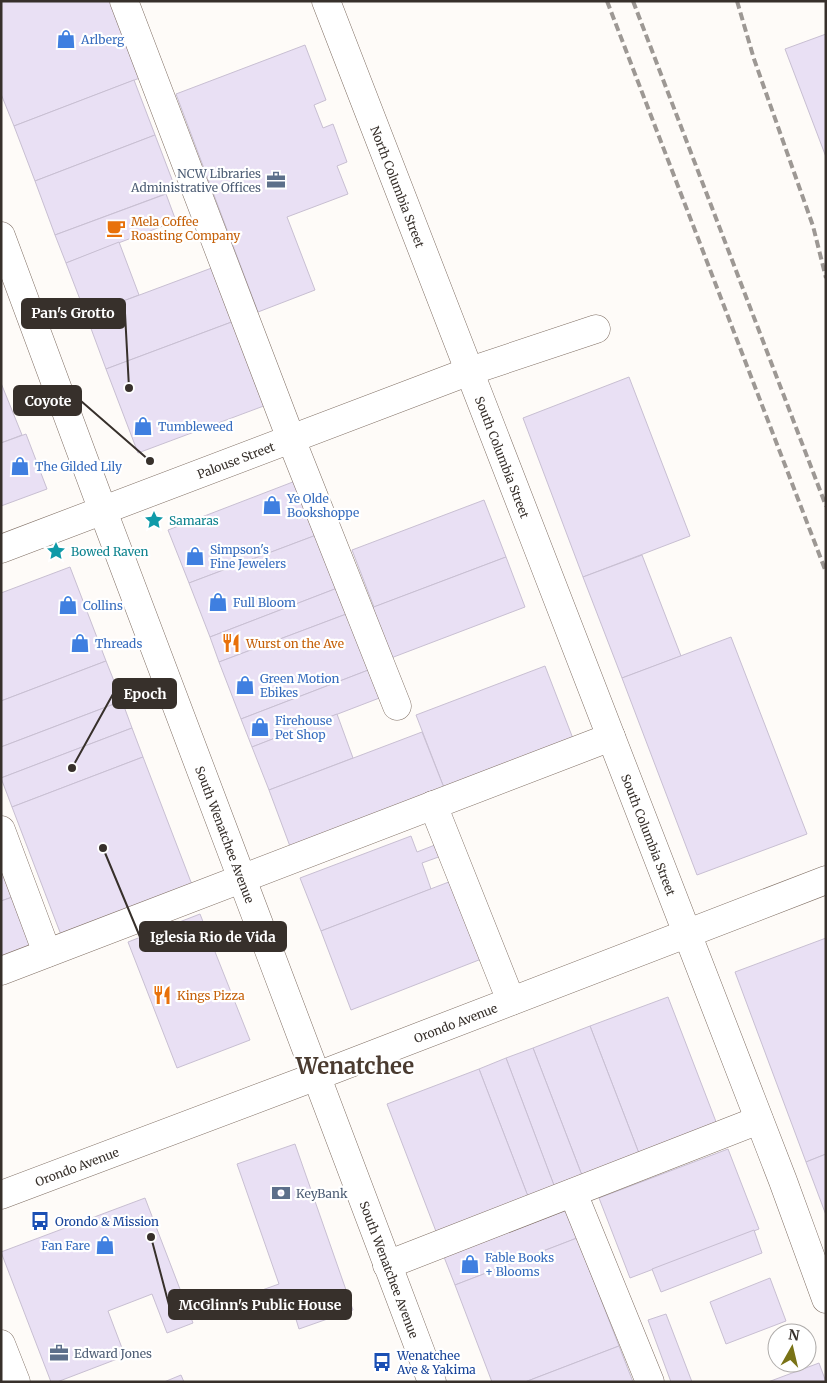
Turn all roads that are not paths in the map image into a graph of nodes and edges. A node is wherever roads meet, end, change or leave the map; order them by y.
1 (124, 1) edge
2 (326, 1) edge
3 (1, 236) edge
4 (596, 329) dead end
5 (470, 371) junction
6 (291, 439) junction
7 (102, 511) junction
8 (1, 549) edge
9 (396, 706) dead end
10 (611, 737) junction
11 (433, 805) junction
12 (1, 830) edge
13 (242, 878) junction
14 (826, 880) edge
15 (687, 933) junction
16 (47, 953) junction
17 (1, 971) edge
18 (511, 1001) junction
19 (317, 1076) junction
20 (759, 1120) junction
21 (573, 1192) junction
22 (1, 1195) edge
23 (387, 1265) junction
24 (826, 1299) edge
25 (1, 1344) edge
26 (16, 1382) edge
27 (432, 1382) edge
28 (650, 1382) edge

1 - 6 main road
2 - 5 main road, North Columbia Street
3 - 7 main road, South Wenatchee Avenue
4 - 5 main road, Palouse Street
5 - 6 main road, Palouse Street
5 - 10 main road, South Columbia Street
6 - 7 main road, Palouse Street
6 - 9 main road
7 - 8 main road, Palouse Street
7 - 13 main road, South Wenatchee Avenue
10 - 11 main road
10 - 15 main road, South Columbia Street
11 - 13 main road
11 - 18 main road
12 - 16 main road
13 - 16 main road
13 - 19 main road, South Wenatchee Avenue
14 - 15 main road, Orondo Avenue
15 - 18 main road, Orondo Avenue
15 - 20 main road, South Columbia Street
16 - 17 main road
18 - 19 main road, Orondo Avenue
19 - 22 main road, Orondo Avenue
19 - 23 main road, South Wenatchee Avenue
20 - 21 main road
20 - 24 main road, South Columbia Street
21 - 23 main road
21 - 28 main road
23 - 27 main road, South Wenatchee Avenue
25 - 26 main road

